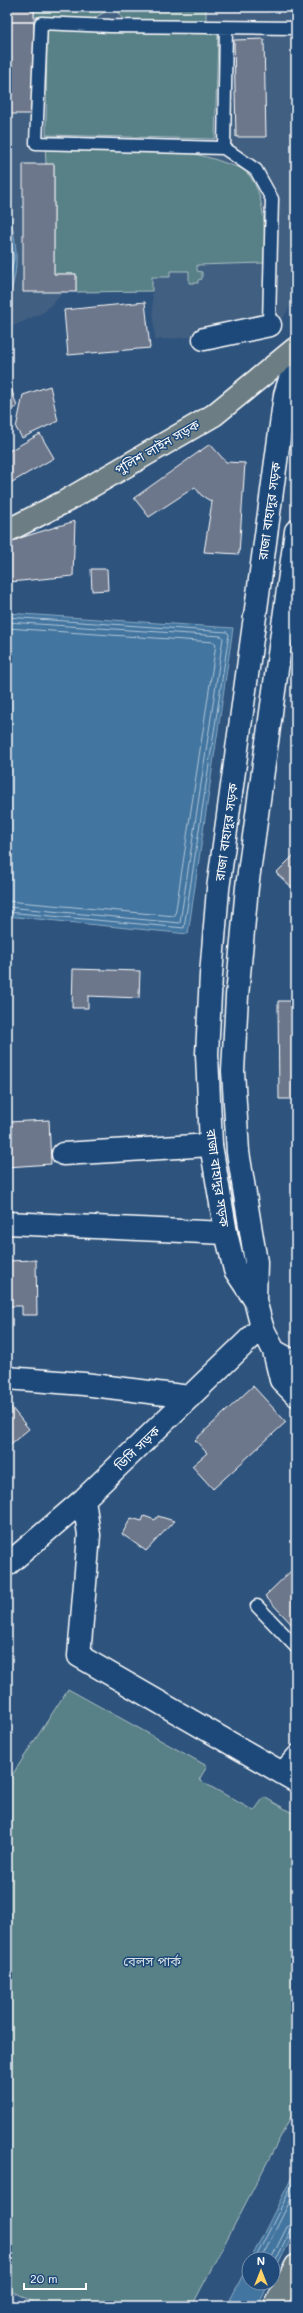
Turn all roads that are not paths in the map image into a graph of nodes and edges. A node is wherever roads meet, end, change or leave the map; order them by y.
1 (226, 28) junction
2 (296, 28) edge
3 (224, 148) junction
4 (226, 324) dead end
5 (270, 324) junction
6 (204, 339) dead end
7 (296, 348) edge
8 (296, 360) edge
9 (7, 531) edge
10 (296, 531) edge
11 (211, 1145) junction
12 (63, 1154) dead end
13 (7, 1223) edge
14 (226, 1233) junction
15 (255, 1300) junction
16 (262, 1327) junction
17 (274, 1350) junction
18 (296, 1363) edge
19 (7, 1378) edge
20 (296, 1395) edge
21 (190, 1397) junction
22 (84, 1499) junction
23 (7, 1566) edge
24 (257, 1606) dead end
25 (296, 1647) edge
26 (296, 1751) edge
27 (287, 1776) edge
28 (296, 2266) edge
29 (275, 2306) edge

1 - 2 lane
1 - 3 lane
1 - 3 lane
3 - 5 lane
4 - 5 lane
5 - 6 main road
7 - 9 main road, পুলিশ লাইন সড়ক
8 - 11 main road, রাজা বাহাদুর সড়ক
10 - 15 main road, রাজা বাহাদুর সড়ক
11 - 12 main road
11 - 14 main road, রাজা বাহাদুর সড়ক
13 - 14 main road
14 - 15 main road, রাজা বাহাদুর সড়ক
15 - 16 main road, রাজা বাহাদুর সড়ক
16 - 17 main road, রাজা বাহাদুর সড়ক
16 - 21 main road, ডিসি সড়ক
17 - 18 main road
17 - 20 main road, রাজা বাহাদুর সড়ক
19 - 21 main road
21 - 22 main road, ডিসি সড়ক
22 - 23 main road, ডিসি সড়ক
22 - 27 main road
24 - 25 lane
26 - 27 lane
28 - 29 main road

